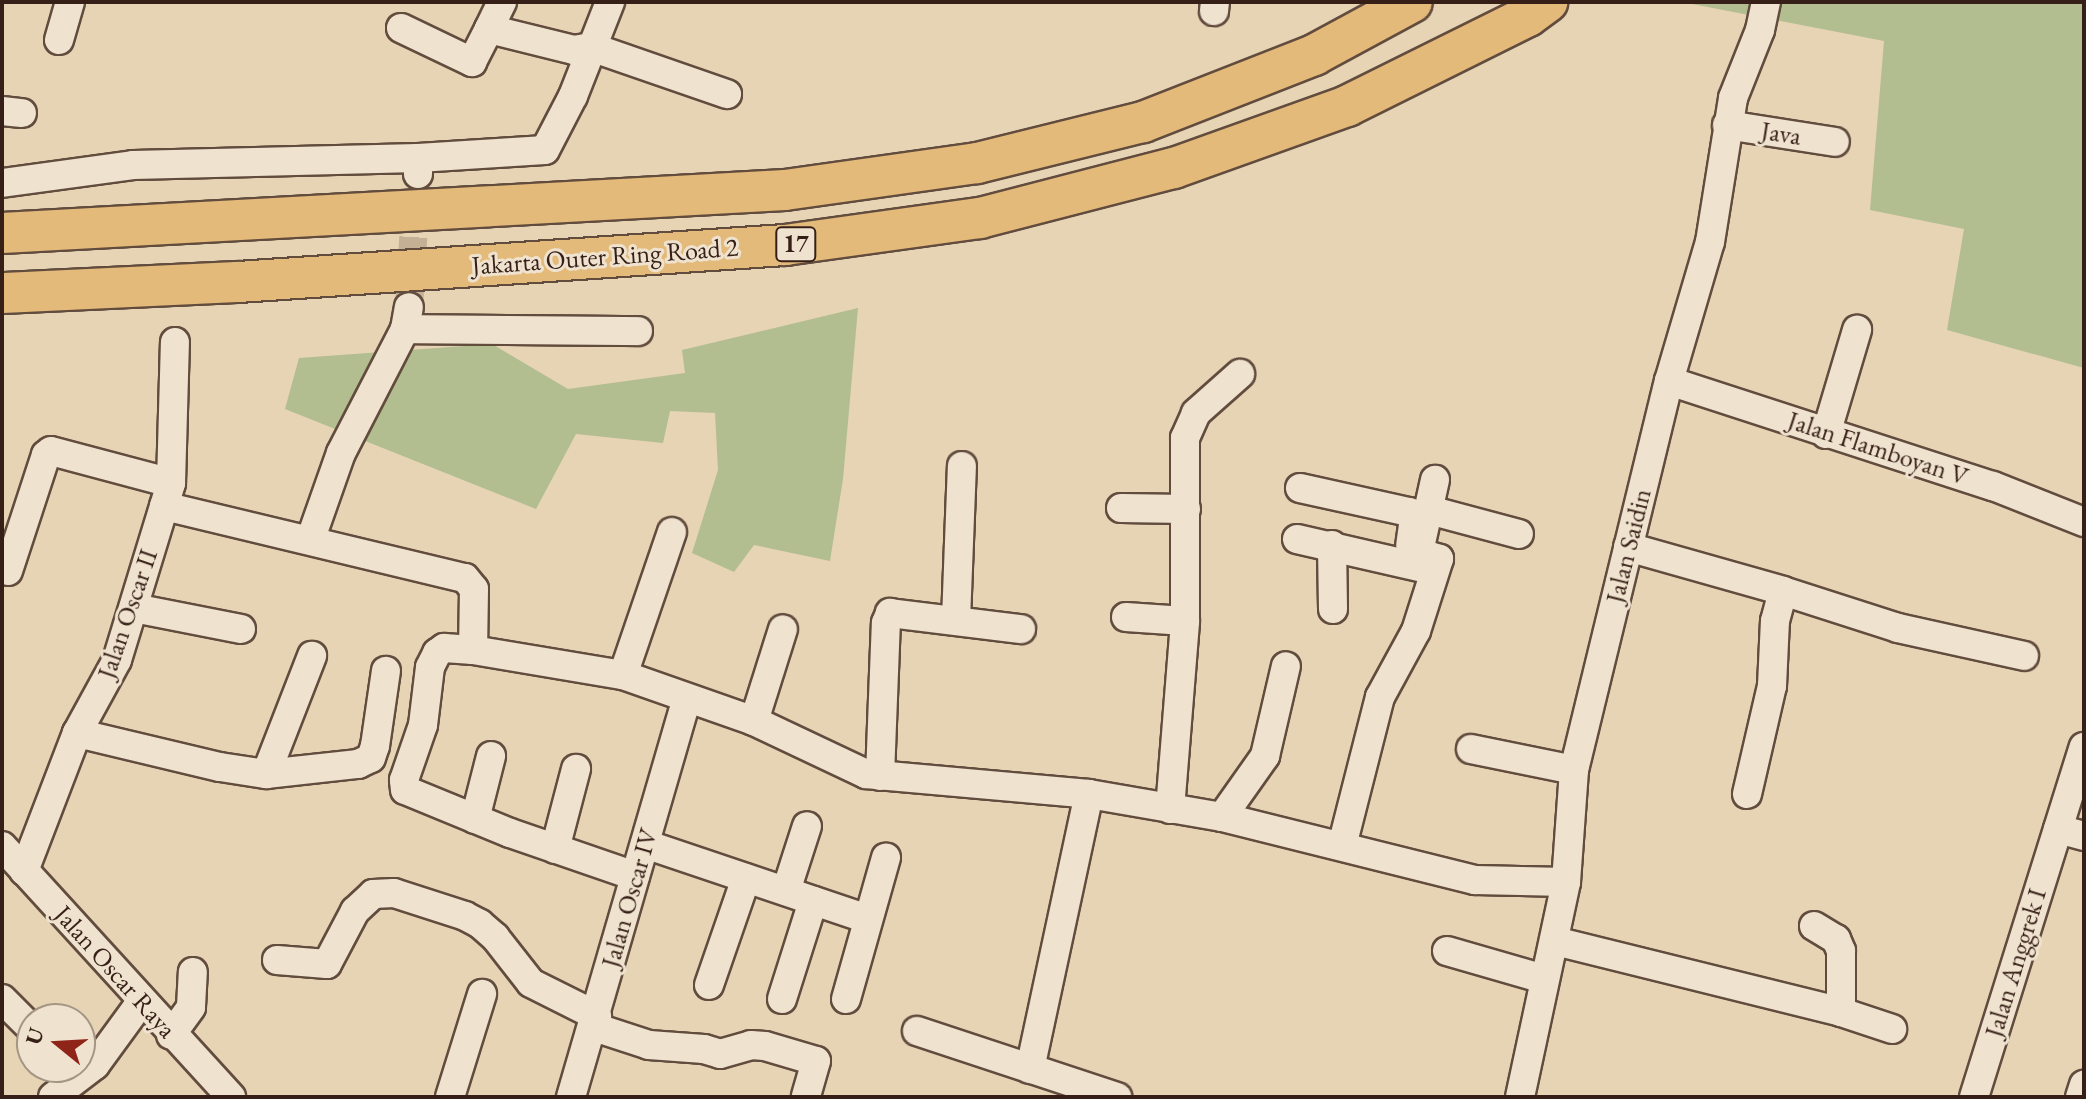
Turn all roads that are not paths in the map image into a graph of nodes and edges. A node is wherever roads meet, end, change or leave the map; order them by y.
1 (70, 2) edge
2 (502, 2) edge
3 (610, 2) edge
4 (1412, 2) edge
5 (1547, 2) edge
6 (1766, 2) edge
7 (401, 28) dead end
8 (489, 29) junction
9 (59, 40) dead end
10 (591, 47) junction
11 (727, 94) dead end
12 (1727, 125) junction
13 (1835, 142) dead end
14 (2, 183) edge
15 (2, 233) edge
16 (2, 293) edge
17 (1857, 330) dead end
18 (638, 331) dead end
19 (175, 342) dead end
20 (1240, 374) dead end
21 (1669, 381) junction
22 (1826, 434) junction
23 (962, 466) dead end
24 (1435, 480) dead end
25 (1300, 488) dead end
26 (168, 494) junction
27 (1121, 508) dead end
28 (1186, 509) junction
29 (1429, 510) junction
30 (2084, 522) edge
31 (672, 532) dead end
32 (1519, 534) dead end
33 (311, 538) junction
34 (1297, 539) dead end
35 (1332, 545) junction
36 (1628, 547) junction
37 (1406, 562) junction
38 (8, 571) dead end
39 (1433, 575) junction
40 (1783, 591) junction
41 (134, 608) junction
42 (1333, 609) dead end
43 (1126, 617) dead end
44 (956, 620) junction
45 (1185, 621) junction
46 (241, 629) dead end
47 (783, 629) dead end
48 (1021, 629) dead end
49 (473, 650) junction
50 (312, 656) dead end
51 (2024, 656) dead end
52 (1286, 666) dead end
53 (386, 671) dead end
54 (623, 675) junction
55 (687, 699) junction
56 (754, 721) junction
57 (77, 733) junction
58 (2084, 747) edge
59 (1471, 749) dead end
60 (491, 756) dead end
61 (576, 769) dead end
62 (1574, 770) junction
63 (266, 774) junction
64 (880, 776) junction
65 (1089, 794) junction
66 (1747, 794) dead end
67 (1170, 809) junction
68 (1222, 817) junction
69 (475, 819) junction
70 (807, 826) dead end
71 (2071, 833) edge
72 (645, 844) junction
73 (2, 846) edge
74 (1342, 846) junction
75 (555, 849) junction
76 (886, 858) dead end
77 (24, 871) junction
78 (635, 876) junction
79 (746, 878) junction
80 (1566, 882) junction
81 (786, 891) junction
82 (813, 901) junction
83 (868, 919) junction
84 (1814, 926) dead end
85 (1555, 941) junction
86 (1447, 951) dead end
87 (277, 960) dead end
88 (193, 972) dead end
89 (1544, 979) junction
90 (709, 985) dead end
91 (482, 994) dead end
92 (782, 999) dead end
93 (846, 999) dead end
94 (141, 1002) junction
95 (1841, 1012) junction
96 (596, 1021) junction
97 (1892, 1029) dead end
98 (917, 1031) dead end
99 (171, 1035) junction
100 (96, 1059) edge
101 (1030, 1069) junction
102 (2084, 1085) edge
103 (1073, 1090) edge
104 (231, 1097) edge
105 (450, 1097) edge
106 (571, 1097) edge
107 (806, 1097) edge
108 (1117, 1097) edge
109 (1520, 1097) edge
110 (1974, 1097) edge
111 (2080, 1097) edge

1 - 9 street
2 - 8 street
3 - 10 street
4 - 15 highway, 17
5 - 16 highway, Jakarta Outer Ring Road 2 / 17
6 - 12 street, Jalan Saidin
7 - 8 street
8 - 10 street
10 - 11 street
10 - 14 street
12 - 13 street, Java
12 - 21 street, Jalan Saidin
17 - 22 street
18 - 33 street
19 - 26 street, Jalan Oscar II
20 - 28 street
21 - 22 street, Jalan Flamboyan V
21 - 36 street, Jalan Saidin
22 - 30 street, Jalan Flamboyan V
23 - 44 street
24 - 29 street
25 - 37 street
26 - 33 street
26 - 38 street
26 - 41 street, Jalan Oscar II
27 - 28 street
28 - 45 street
29 - 32 street
29 - 39 street
31 - 54 street
33 - 49 street
34 - 35 street
35 - 37 street
35 - 42 street
36 - 40 street
36 - 62 street, Jalan Saidin
37 - 39 street
39 - 74 street
40 - 51 street
40 - 66 street
41 - 46 street
41 - 57 street, Jalan Oscar II
43 - 45 street
44 - 48 street
44 - 64 street
45 - 67 street
47 - 56 street
49 - 54 street
49 - 69 street
50 - 63 street
52 - 68 street
53 - 63 street
54 - 55 street
55 - 56 street
55 - 72 street, Jalan Oscar IV
56 - 64 street
57 - 63 street
57 - 77 street, Jalan Oscar II
58 - 71 street, Jalan Anggrek I
59 - 62 street
60 - 69 street
61 - 75 street
62 - 80 street, Jalan Saidin
64 - 65 street
65 - 67 street
65 - 101 street
67 - 68 street
68 - 74 street
69 - 75 street
70 - 81 street
71 - 110 street, Jalan Anggrek I
72 - 78 street, Jalan Oscar IV
72 - 79 street
73 - 77 street, Jalan Oscar Raya
74 - 80 street
75 - 78 street
76 - 83 street
77 - 94 street, Jalan Oscar Raya
78 - 96 street, Jalan Oscar IV
79 - 81 street
79 - 90 street
80 - 85 street, Jalan Saidin
81 - 82 street
82 - 83 street
82 - 92 street
83 - 93 street
84 - 95 street
85 - 89 street, Jalan Saidin
85 - 95 street
86 - 89 street
87 - 96 street
88 - 99 street
89 - 109 street, Jalan Saidin
91 - 105 street
94 - 99 street, Jalan Oscar Raya
94 - 100 street
95 - 97 street
96 - 106 street, Jalan Oscar IV
96 - 107 street
98 - 101 street
99 - 104 street, Jalan Oscar Raya
101 - 103 street
102 - 111 street
103 - 108 street

